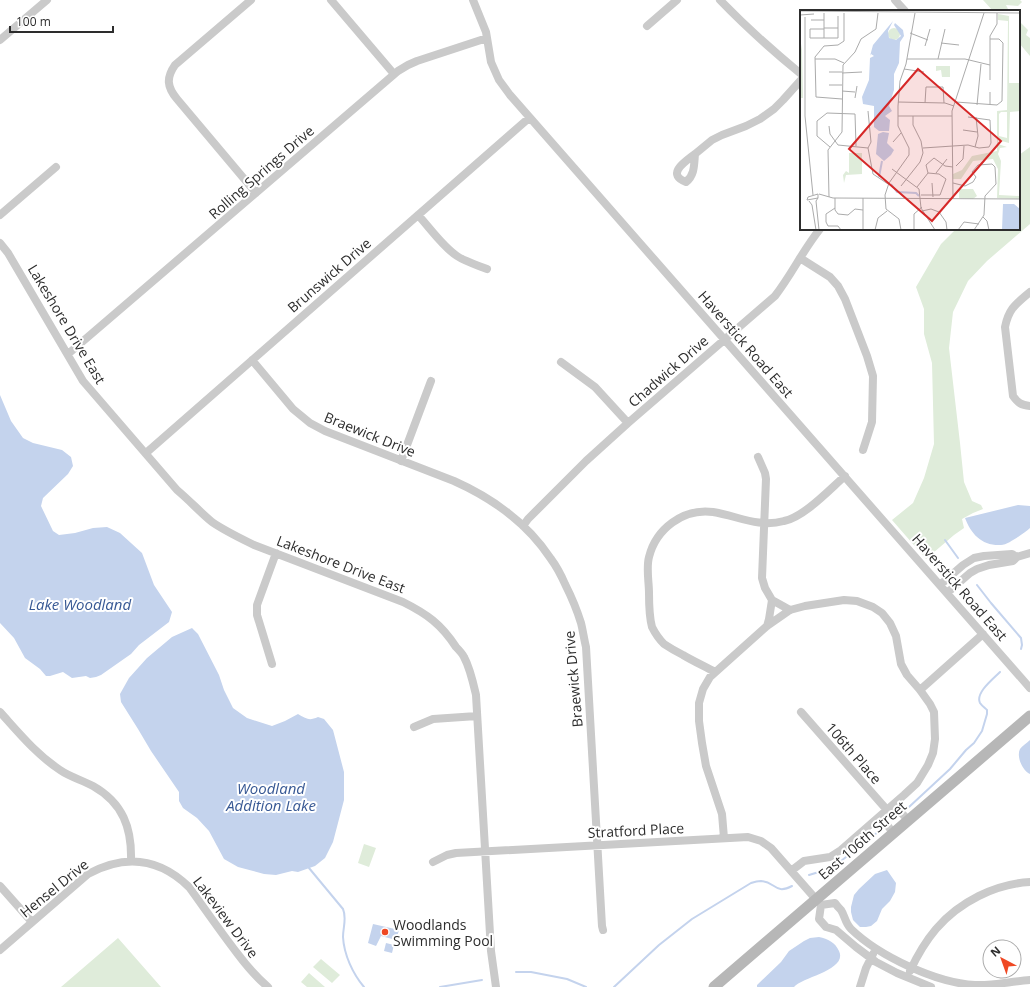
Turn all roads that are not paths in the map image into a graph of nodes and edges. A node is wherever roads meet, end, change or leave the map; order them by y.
1 (47, 0) edge
2 (251, 0) edge
3 (331, 0) edge
4 (677, 0) edge
5 (720, 0) edge
6 (895, 0) edge
7 (475, 1) edge
8 (904, 10) edge
9 (647, 26) dead end
10 (487, 38) junction
11 (0, 40) edge
12 (800, 73) edge
13 (394, 74) junction
14 (800, 81) edge
15 (529, 118) junction
16 (695, 154) dead end
17 (56, 168) dead end
18 (256, 193) junction
19 (0, 215) edge
20 (418, 215) junction
21 (819, 230) edge
22 (0, 243) edge
23 (800, 258) junction
24 (486, 269) dead end
25 (1030, 292) edge
26 (725, 339) junction
27 (68, 354) junction
28 (252, 360) junction
29 (561, 362) dead end
30 (431, 380) dead end
31 (1030, 406) edge
32 (628, 423) junction
33 (863, 450) dead end
34 (146, 453) junction
35 (758, 456) dead end
36 (401, 461) junction
37 (845, 476) junction
38 (764, 524) junction
39 (523, 526) junction
40 (276, 553) junction
41 (1030, 553) edge
42 (1017, 557) junction
43 (940, 585) junction
44 (947, 593) junction
45 (772, 600) junction
46 (790, 610) junction
47 (767, 626) junction
48 (983, 634) junction
49 (272, 664) dead end
50 (715, 672) junction
51 (1030, 688) edge
52 (920, 690) junction
53 (0, 712) edge
54 (801, 712) dead end
55 (477, 716) junction
56 (1030, 716) edge
57 (414, 727) dead end
58 (887, 810) junction
59 (908, 820) junction
60 (893, 833) junction
61 (724, 838) junction
62 (597, 845) junction
63 (485, 851) junction
64 (131, 861) junction
65 (433, 862) dead end
66 (791, 871) junction
67 (1030, 882) edge
68 (0, 886) edge
69 (818, 902) junction
70 (32, 922) junction
71 (603, 930) dead end
72 (876, 948) junction
73 (0, 950) edge
74 (871, 958) junction
75 (912, 967) junction
76 (907, 977) junction
77 (1030, 980) edge
78 (268, 987) edge
79 (496, 987) edge
80 (714, 987) edge
81 (860, 987) edge
82 (932, 987) edge

1 - 11 street
2 - 18 street
3 - 13 street
4 - 9 street
5 - 12 street
6 - 8 street
7 - 10 street, Haverstick Road East
10 - 13 street, Rolling Springs Drive
10 - 15 street, Haverstick Road East
13 - 18 street, Rolling Springs Drive
14 - 16 street
15 - 20 street, Brunswick Drive
15 - 26 street, Haverstick Road East
17 - 19 street
18 - 27 street, Rolling Springs Drive
20 - 24 street
20 - 28 street, Brunswick Drive
21 - 23 street, Chadwick Drive
22 - 27 street, Lakeshore Drive East
23 - 26 street, Chadwick Drive
23 - 33 street
25 - 31 street
26 - 32 street, Chadwick Drive
26 - 37 street, Haverstick Road East
27 - 34 street, Lakeshore Drive East
28 - 34 street, Brunswick Drive
28 - 36 street, Braewick Drive
29 - 32 street
30 - 36 street
32 - 39 street, Chadwick Drive
34 - 40 street, Lakeshore Drive East
35 - 38 street
36 - 39 street, Braewick Drive
37 - 38 street
37 - 43 street, Haverstick Road East
38 - 45 street
38 - 50 street
39 - 62 street, Braewick Drive
40 - 49 street
40 - 55 street, Lakeshore Drive East
41 - 42 street
42 - 43 street
42 - 44 street
43 - 44 street, Haverstick Road East
44 - 48 street, Haverstick Road East
45 - 46 street
45 - 47 street
46 - 47 street
46 - 52 street
47 - 50 street
48 - 51 street, Haverstick Road East
48 - 52 street
50 - 61 street
52 - 58 street
53 - 64 street
54 - 58 street, 106th Place
55 - 57 street
55 - 63 street, Lakeshore Drive East
56 - 59 street, East 106th Street
58 - 59 street
58 - 60 street
58 - 66 street
59 - 60 street, East 106th Street
60 - 69 street, East 106th Street
61 - 62 street, Stratford Place
61 - 66 street, Stratford Place
62 - 63 street, Stratford Place
62 - 71 street, Braewick Drive
63 - 65 street, Stratford Place
63 - 79 street, Lakeshore Drive East
64 - 70 street, Hensel Drive
64 - 78 street, Lakeview Drive
66 - 69 street, Stratford Place
67 - 75 street
68 - 70 street
69 - 72 street
69 - 74 street
69 - 80 street, East 106th Street
70 - 73 street, Hensel Drive
72 - 74 street
72 - 75 street
74 - 76 street
74 - 81 street
75 - 76 street
75 - 77 street
76 - 82 street

